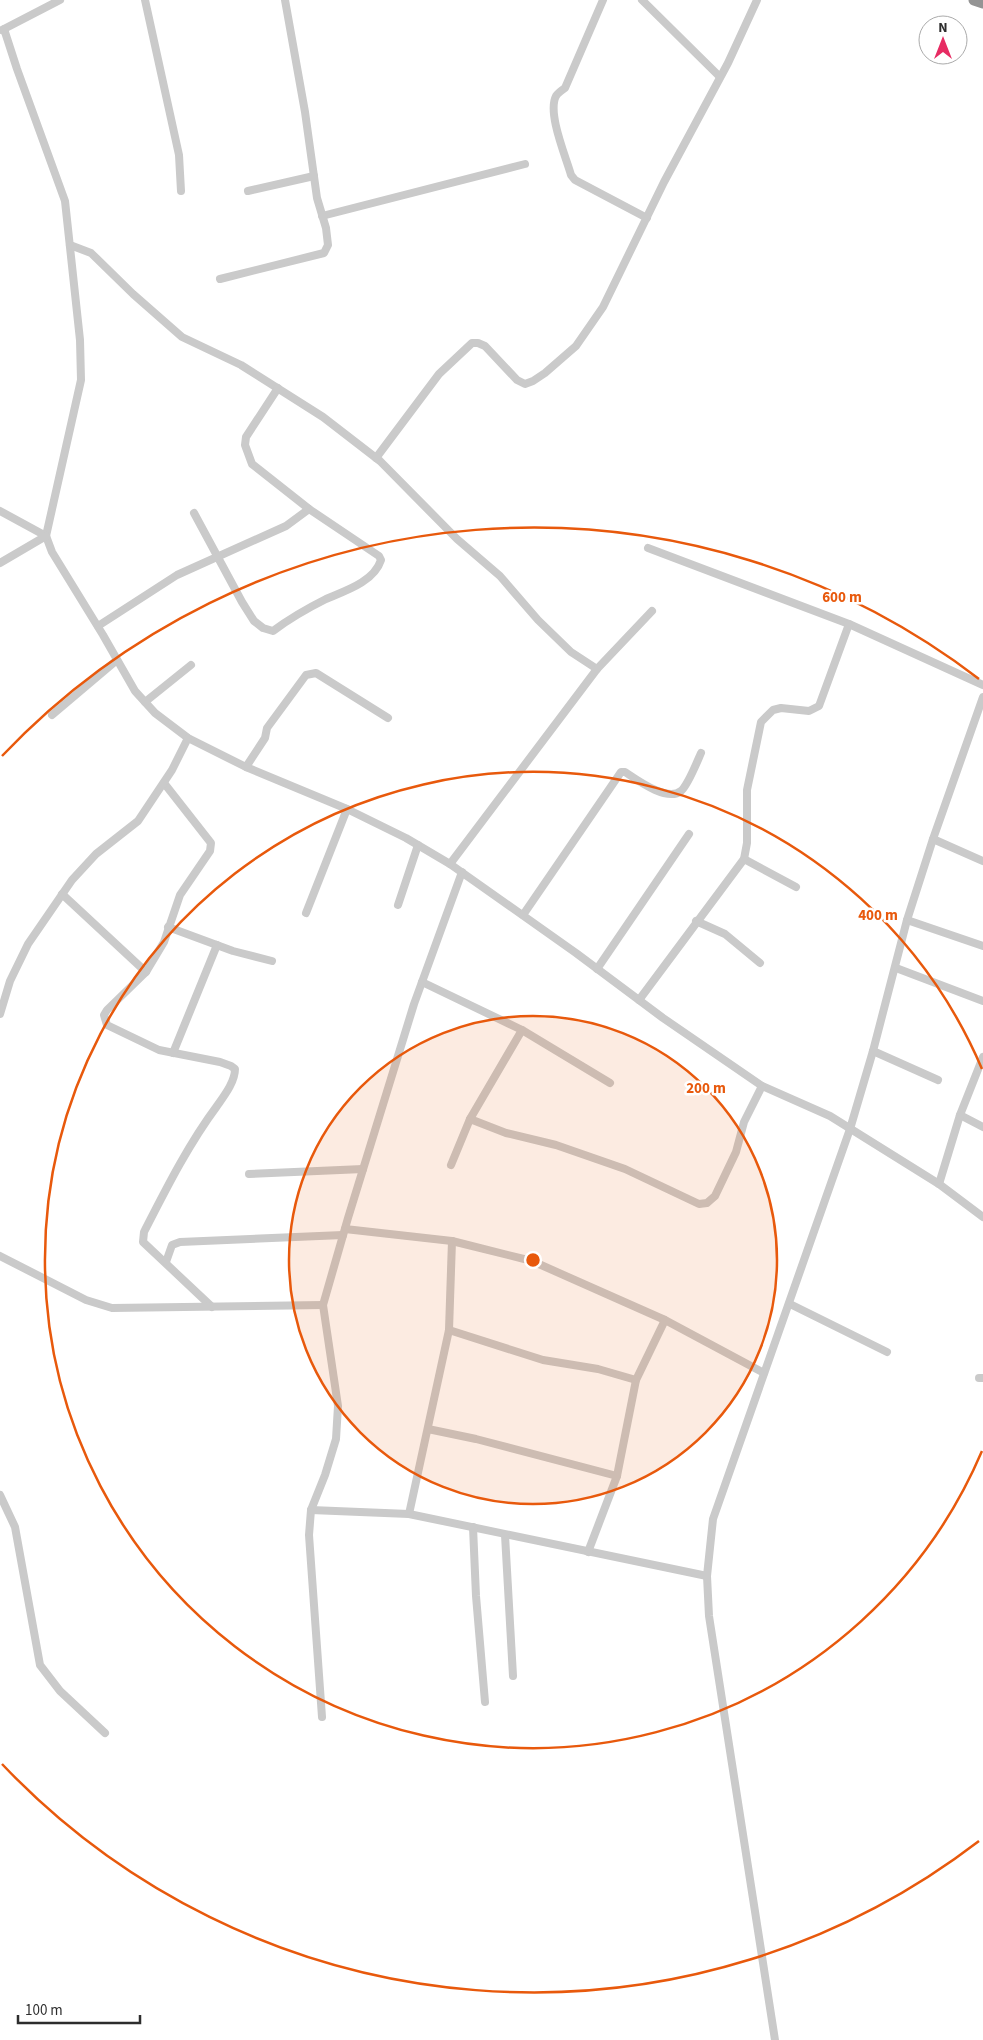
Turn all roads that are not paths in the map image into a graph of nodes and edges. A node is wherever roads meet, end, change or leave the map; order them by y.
1 (60, 0) edge
2 (145, 0) edge
3 (285, 0) edge
4 (603, 0) edge
5 (642, 0) edge
6 (757, 0) edge
7 (974, 0) edge
8 (983, 3) edge
9 (2, 30) edge
10 (719, 76) junction
11 (525, 164) dead end
12 (314, 176) junction
13 (181, 191) dead end
14 (248, 191) dead end
15 (322, 216) junction
16 (647, 218) junction
17 (70, 245) junction
18 (220, 279) dead end
19 (278, 388) junction
20 (376, 458) junction
21 (309, 509) junction
22 (0, 511) edge
23 (194, 513) dead end
24 (46, 536) junction
25 (648, 548) dead end
26 (218, 556) junction
27 (0, 563) edge
28 (652, 611) dead end
29 (849, 624) junction
30 (98, 626) junction
31 (117, 660) junction
32 (191, 665) dead end
33 (597, 669) junction
34 (983, 685) edge
35 (983, 697) edge
36 (145, 702) junction
37 (52, 715) dead end
38 (388, 718) dead end
39 (188, 738) junction
40 (701, 753) dead end
41 (246, 767) junction
42 (164, 783) junction
43 (347, 809) junction
44 (689, 834) dead end
45 (933, 838) junction
46 (418, 845) junction
47 (744, 859) junction
48 (983, 861) edge
49 (450, 864) junction
50 (462, 872) junction
51 (796, 887) dead end
52 (62, 894) junction
53 (398, 905) dead end
54 (306, 913) dead end
55 (523, 915) junction
56 (907, 920) junction
57 (696, 921) junction
58 (168, 927) junction
59 (217, 945) junction
60 (983, 946) edge
61 (272, 960) dead end
62 (760, 963) dead end
63 (896, 968) junction
64 (597, 969) junction
65 (146, 972) junction
66 (422, 982) junction
67 (639, 1000) junction
68 (983, 1002) edge
69 (0, 1014) edge
70 (522, 1030) junction
71 (873, 1051) junction
72 (173, 1053) junction
73 (983, 1057) edge
74 (938, 1080) dead end
75 (610, 1082) dead end
76 (762, 1086) junction
77 (960, 1115) junction
78 (470, 1119) junction
79 (983, 1127) edge
80 (850, 1129) junction
81 (452, 1165) dead end
82 (363, 1169) junction
83 (250, 1174) dead end
84 (938, 1184) junction
85 (983, 1217) edge
86 (344, 1232) junction
87 (452, 1240) junction
88 (0, 1256) edge
89 (166, 1262) junction
90 (790, 1304) junction
91 (323, 1305) junction
92 (212, 1307) junction
93 (665, 1320) junction
94 (449, 1330) junction
95 (887, 1352) dead end
96 (764, 1373) junction
97 (636, 1380) junction
98 (428, 1429) junction
99 (617, 1476) junction
100 (0, 1494) edge
101 (311, 1510) junction
102 (409, 1514) junction
103 (473, 1528) junction
104 (505, 1535) junction
105 (588, 1552) junction
106 (707, 1576) junction
107 (513, 1676) dead end
108 (485, 1702) dead end
109 (322, 1717) dead end
110 (105, 1733) dead end
111 (775, 2040) edge

1 - 9 street
2 - 13 street
3 - 12 street
4 - 16 street
5 - 10 street
6 - 10 street
7 - 8 highway
9 - 17 street
10 - 16 street
11 - 15 street
12 - 14 street
12 - 15 street
15 - 18 street
16 - 20 street
17 - 19 street
17 - 24 street
19 - 20 street
19 - 21 street
20 - 33 street
21 - 26 street
21 - 26 street
22 - 24 street
23 - 26 street
24 - 27 street
24 - 30 street
25 - 29 street
26 - 30 street
28 - 33 street
29 - 34 street
29 - 47 street
30 - 31 street
31 - 36 street
31 - 37 street
32 - 36 street
33 - 49 street
35 - 45 street
36 - 39 street
38 - 41 street
39 - 41 street
39 - 42 street
40 - 55 street
41 - 43 street
42 - 52 street
42 - 58 street
43 - 46 street
43 - 54 street
44 - 64 street
45 - 48 street
45 - 56 street
46 - 49 street
46 - 53 street
47 - 51 street
47 - 57 street
49 - 50 street
50 - 55 street
50 - 66 street
52 - 65 street
52 - 69 street
55 - 64 street
56 - 60 street
56 - 63 street
57 - 62 street
57 - 67 street
58 - 59 street
58 - 65 street
59 - 61 street
59 - 72 street
63 - 68 street
63 - 71 street
64 - 67 street
65 - 72 street
66 - 70 street
66 - 82 street
67 - 76 street
70 - 75 street
70 - 78 street
71 - 74 street
71 - 80 street
72 - 89 street
73 - 77 street
76 - 78 street
76 - 80 street
77 - 79 street
77 - 84 street
78 - 81 street
80 - 84 street
80 - 90 street
82 - 83 street
82 - 86 street
84 - 85 street
86 - 87 street
86 - 89 street
86 - 91 street
87 - 93 street
87 - 94 street
88 - 92 street
89 - 92 street
90 - 95 street
90 - 96 street
91 - 92 street
91 - 101 street
93 - 96 street
93 - 97 street
94 - 97 street
94 - 98 street
96 - 106 street
97 - 99 street
98 - 99 street
98 - 102 street
99 - 105 street
100 - 110 street
101 - 102 street
101 - 109 street
102 - 103 street
103 - 104 street
103 - 108 street
104 - 105 street
104 - 107 street
105 - 106 street
106 - 111 street

